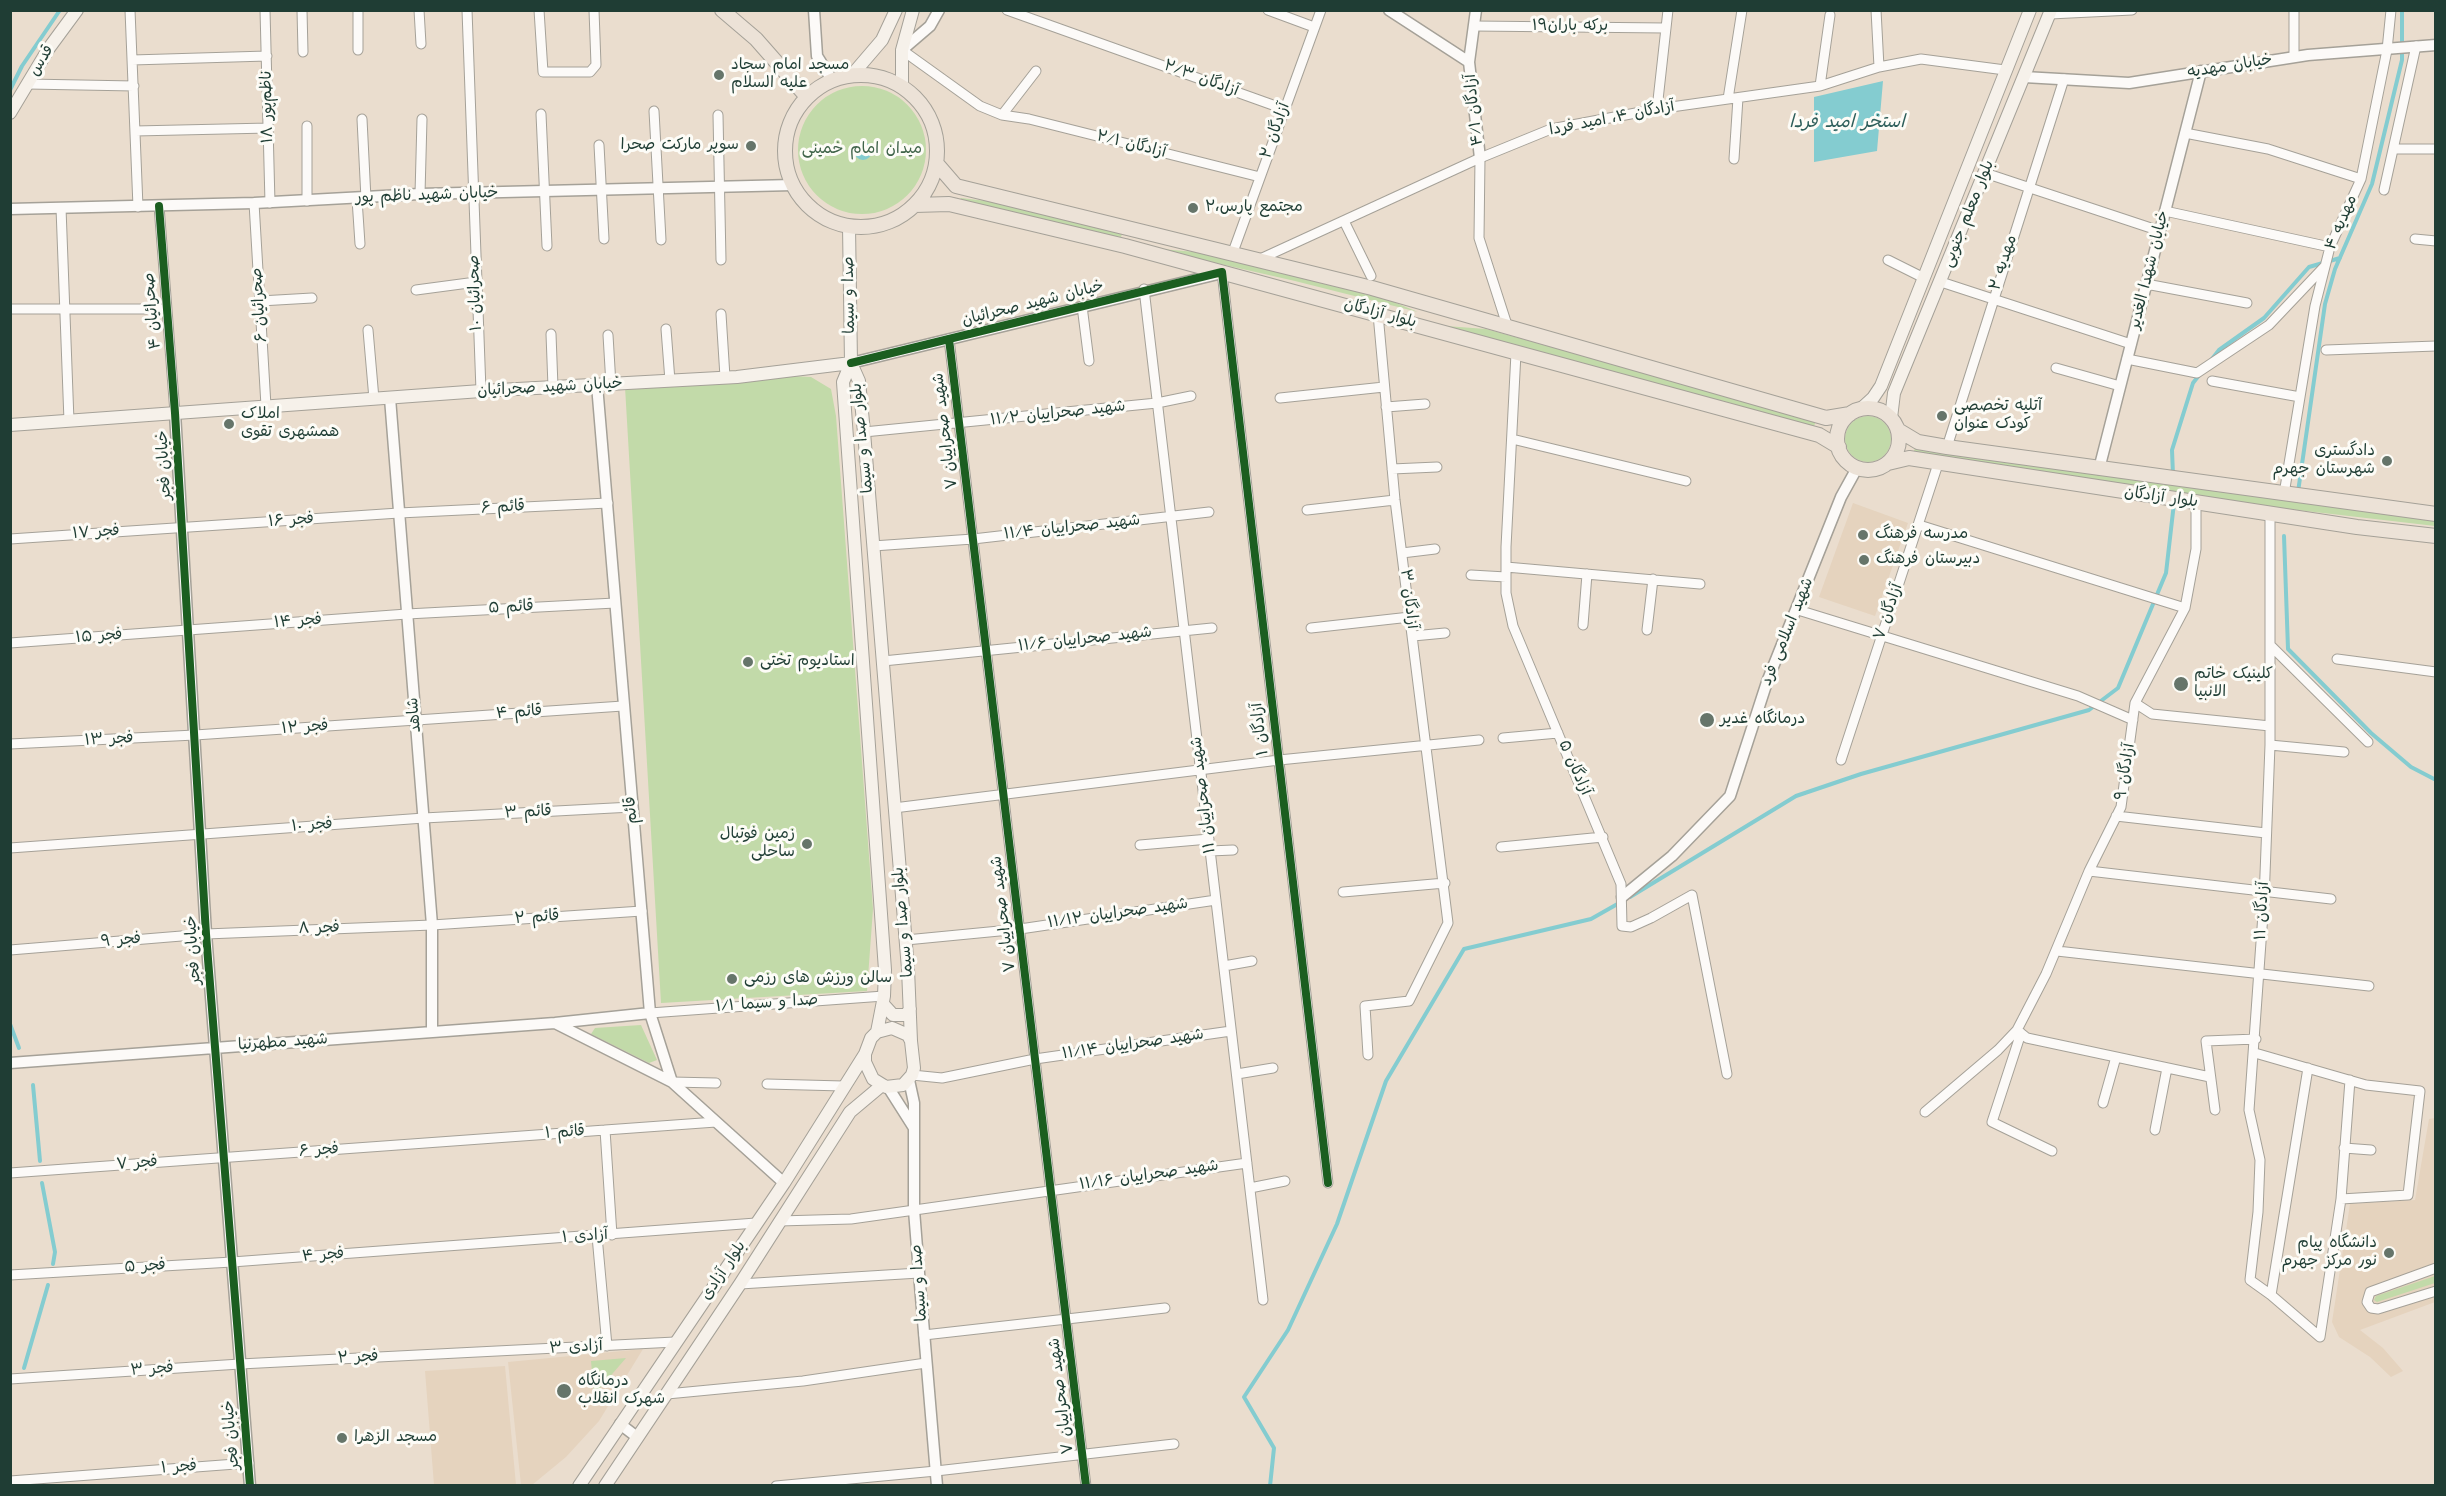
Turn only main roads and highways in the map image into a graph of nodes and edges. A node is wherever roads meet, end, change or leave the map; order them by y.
1 (77, 10) edge
2 (722, 10) edge
3 (896, 10) edge
4 (913, 10) edge
5 (2030, 10) edge
6 (2051, 12) edge
7 (852, 75) junction
8 (902, 86) junction
9 (807, 97) junction
10 (10, 113) edge
11 (937, 164) junction
12 (1953, 205) junction
13 (915, 206) junction
14 (1970, 211) junction
15 (849, 226) junction
16 (1130, 229) junction
17 (1146, 233) junction
18 (1125, 246) junction
19 (1142, 251) junction
20 (1435, 307) junction
21 (1430, 328) junction
22 (850, 363) junction
23 (1856, 411) junction
24 (1891, 418) junction
25 (10, 425) edge
26 (1898, 430) junction
27 (1839, 447) junction
28 (1888, 463) junction
29 (2436, 514) edge
30 (2436, 536) edge
31 (884, 1000) junction
32 (910, 1009) junction
33 (877, 1032) junction
34 (911, 1041) junction
35 (865, 1054) junction
36 (885, 1087) junction
37 (579, 1484) edge
38 (604, 1485) edge

1 - 10 main road, قدس
2 - 9 main road
3 - 7 main road
4 - 8 main road
5 - 12 main road, بلوار معلم جنوبی
6 - 14 main road, بلوار معلم جنوبی
7 - 8 main road
7 - 9 main road
8 - 11 main road
9 - 15 main road
11 - 13 main road
11 - 16 main road, بلوار آزادگان
12 - 14 main road
12 - 23 main road, بلوار معلم جنوبی
13 - 15 main road
13 - 18 main road, بلوار آزادگان
14 - 24 main road, بلوار معلم جنوبی
15 - 22 main road, صدا و سیما
16 - 17 main road, بلوار آزادگان
16 - 18 main road
17 - 19 main road
17 - 20 main road, بلوار آزادگان
18 - 19 main road, بلوار آزادگان
19 - 21 main road, بلوار آزادگان
20 - 21 main road
20 - 23 main road, بلوار آزادگان
21 - 27 main road, بلوار آزادگان
22 - 25 main road, خیابان شهید صحرائیان
22 - 31 main road, بلوار صدا و سیما
22 - 32 main road, بلوار صدا و سیما
23 - 24 main road
23 - 27 main road
24 - 26 main road
26 - 28 main road
26 - 29 main road, بلوار آزادگان
27 - 28 main road
28 - 30 main road, بلوار آزادگان
31 - 32 main road
31 - 33 main road, بلوار صدا و سیما
32 - 34 main road, بلوار صدا و سیما
33 - 34 main road
33 - 35 main road
34 - 36 main road
35 - 36 main road
35 - 37 main road, بلوار آزادی
36 - 38 main road, بلوار آزادی

